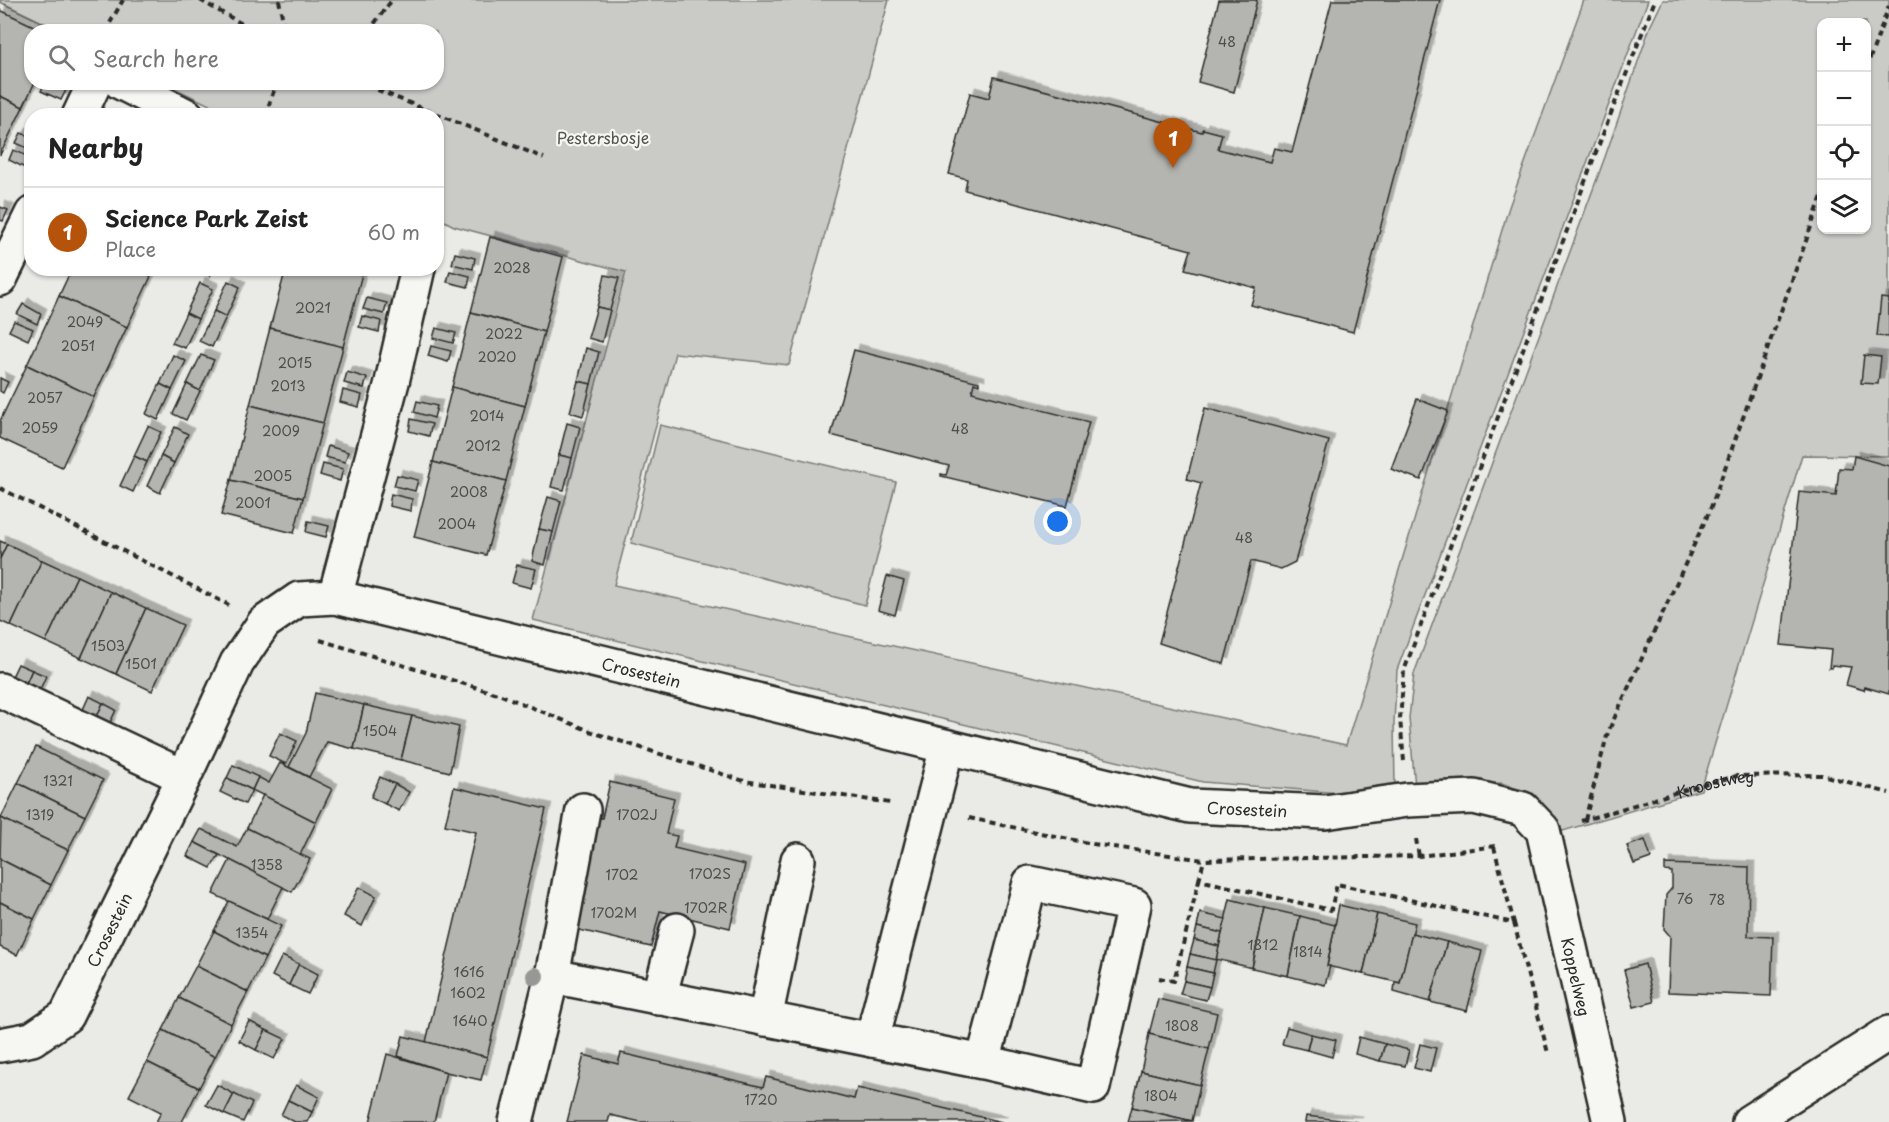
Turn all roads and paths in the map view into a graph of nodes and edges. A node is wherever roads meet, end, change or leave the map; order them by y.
1 (123, 0) edge
2 (200, 0) edge
3 (279, 0) edge
4 (392, 0) edge
5 (1655, 0) edge
6 (1889, 6) edge
7 (110, 24) edge
8 (242, 24) edge
9 (284, 24) edge
10 (374, 24) edge
11 (1871, 55) edge
12 (91, 90) edge
13 (136, 90) edge
14 (274, 90) edge
15 (377, 90) edge
16 (83, 108) edge
17 (171, 108) edge
18 (268, 108) edge
19 (421, 108) edge
20 (444, 117) edge
21 (544, 158) dead end
22 (1817, 207) edge
23 (24, 230) edge
24 (416, 276) edge
25 (0, 279) edge
26 (334, 597) junction
27 (0, 690) edge
28 (947, 747) junction
29 (184, 777) junction
30 (1889, 793) edge
31 (1407, 800) junction
32 (583, 810) dead end
33 (1585, 820) junction
34 (1543, 830) junction
35 (1494, 847) dead end
36 (1419, 856) dead end
37 (798, 860) dead end
38 (1204, 860) dead end
39 (1199, 880) junction
40 (1514, 923) junction
41 (676, 930) dead end
42 (552, 976) junction
43 (1150, 976) dead end
44 (659, 998) junction
45 (765, 1019) junction
46 (1889, 1033) edge
47 (872, 1040) junction
48 (0, 1045) edge
49 (1548, 1053) dead end
50 (983, 1062) junction
51 (516, 1122) edge
52 (1610, 1122) edge
53 (1749, 1122) edge

1 - 7 path
2 - 8 path
3 - 9 path
4 - 10 path
5 - 31 path
6 - 11 path
12 - 16 street
13 - 17 street
14 - 18 path
15 - 19 path
20 - 21 path
22 - 33 path
23 - 25 street
24 - 26 street
26 - 28 street, Crosestein
26 - 29 street, Crosestein
27 - 29 street
28 - 31 street, Crosestein
28 - 47 street
29 - 48 street, Crosestein
30 - 33 path, Kroostweg
31 - 34 street, Crosestein
31 - 36 path
32 - 42 street
33 - 34 path, Kroostweg
34 - 52 street, Koppelweg
35 - 40 path
37 - 45 street
38 - 39 path
39 - 40 path
39 - 43 path
40 - 49 path
41 - 44 street
42 - 44 street
42 - 51 street
44 - 45 street
45 - 47 street
46 - 53 street
47 - 50 street
50 - 50 street

